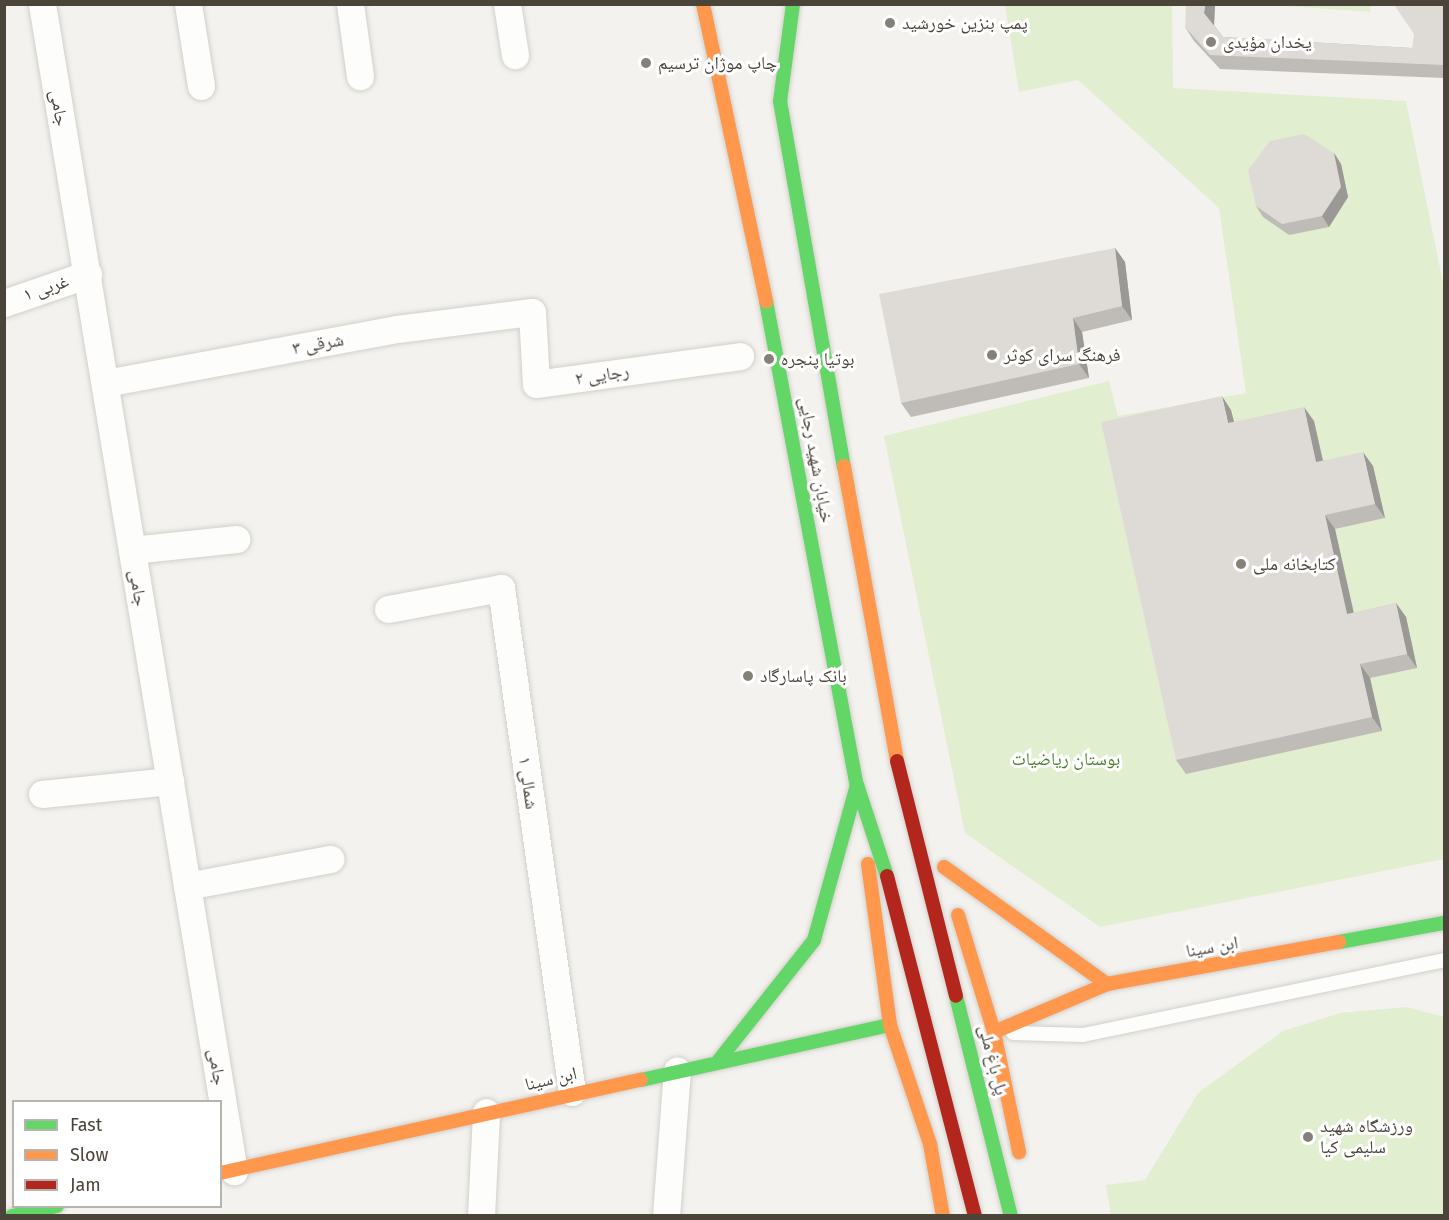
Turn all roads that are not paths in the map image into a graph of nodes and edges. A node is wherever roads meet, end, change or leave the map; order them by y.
1 (42, 4) edge
2 (188, 4) edge
3 (350, 4) edge
4 (507, 4) edge
5 (703, 4) edge
6 (793, 4) edge
7 (515, 55) dead end
8 (360, 76) dead end
9 (201, 86) dead end
10 (88, 274) junction
11 (4, 303) edge
12 (532, 312) joint
13 (740, 356) dead end
14 (105, 383) junction
15 (236, 539) dead end
16 (132, 550) junction
17 (388, 609) dead end
18 (894, 748) junction
19 (170, 781) junction
20 (857, 785) junction
21 (42, 794) dead end
22 (939, 856) junction
23 (330, 859) dead end
24 (187, 886) junction
25 (935, 915) joint
26 (1444, 923) edge
27 (1444, 960) edge
28 (1107, 984) junction
29 (890, 1025) junction
30 (994, 1032) junction
31 (719, 1060) junction
32 (677, 1070) junction
33 (572, 1092) junction
34 (217, 1100) edge
35 (486, 1112) junction
36 (222, 1136) edge
37 (227, 1172) edge
38 (1023, 1172) dead end
39 (47, 1208) edge
40 (12, 1215) edge
41 (481, 1215) edge
42 (666, 1215) edge
43 (943, 1215) edge
44 (975, 1215) edge
45 (1011, 1215) edge

1 - 10 street, جامی
2 - 9 street
3 - 8 street
4 - 7 street
5 - 20 main road, خیابان شهید رجایی
6 - 18 main road, خیابان شهید رجایی
10 - 11 street, غربی ۱
10 - 14 street, جامی
12 - 13 street, رجایی ۲
12 - 14 street, شرقی ۳
14 - 16 street, جامی
15 - 16 street
16 - 19 street, جامی
17 - 33 street, شمالی ۱
18 - 22 main road
18 - 25 main road, خیابان شهید رجایی
19 - 21 street
19 - 24 street, جامی
20 - 29 main road
20 - 31 main road
20 - 44 main road, خیابان شهید رجایی
22 - 28 main road
22 - 30 main road
23 - 24 street
24 - 34 street, جامی
25 - 45 main road, پل باغ ملی
26 - 28 main road, ابن سینا
27 - 30 lane
28 - 30 main road, ابن سینا
29 - 31 main road, ابن سینا
29 - 43 main road
30 - 38 main road
31 - 32 main road, ابن سینا
32 - 33 main road, ابن سینا
32 - 42 street
33 - 35 main road, ابن سینا
35 - 37 main road, ابن سینا
35 - 41 street
36 - 37 street, جامی
39 - 40 main road

